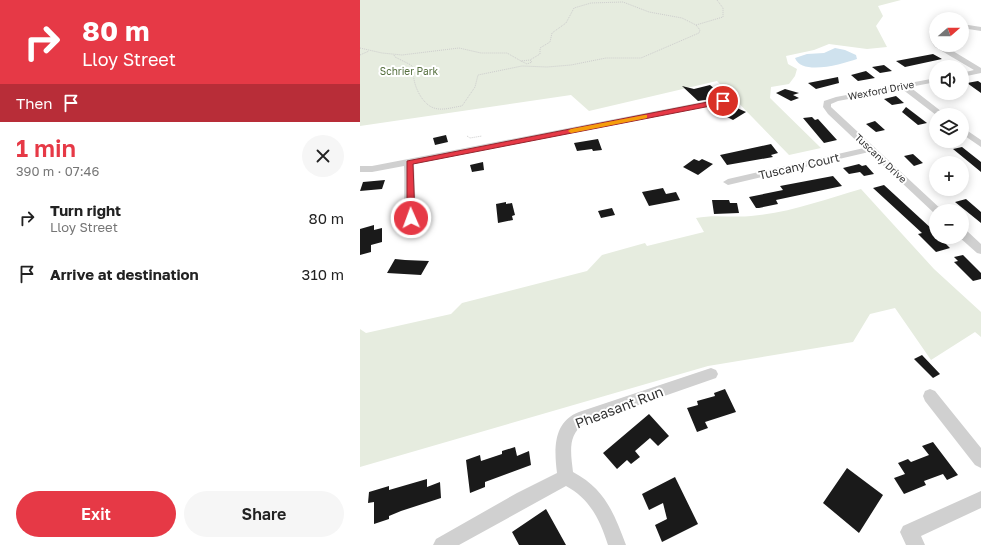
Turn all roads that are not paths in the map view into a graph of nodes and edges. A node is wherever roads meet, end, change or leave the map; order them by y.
1 (969, 27) edge
2 (981, 29) edge
3 (950, 52) edge
4 (981, 71) edge
5 (969, 74) edge
6 (929, 81) edge
7 (903, 86) junction
8 (723, 101) dead end
9 (827, 103) joint
10 (933, 108) edge
11 (969, 135) edge
12 (981, 144) edge
13 (871, 149) junction
14 (409, 162) junction
15 (360, 169) edge
16 (728, 182) dead end
17 (930, 204) edge
18 (419, 229) dead end
19 (969, 239) edge
20 (981, 250) edge
21 (711, 374) dead end
22 (930, 396) dead end
23 (981, 460) edge
24 (566, 477) junction
25 (981, 499) edge
26 (913, 538) edge
27 (442, 545) edge
28 (617, 545) edge

1 - 2 street
3 - 4 street
4 - 5 street
6 - 7 street, Wexford Drive
7 - 9 street, Wexford Drive
7 - 10 street
8 - 14 street
9 - 13 street, Tuscany Drive
11 - 12 street
13 - 16 street, Tuscany Court
13 - 17 street, Tuscany Drive
14 - 15 street
14 - 18 street
19 - 20 street
21 - 24 street, Pheasant Run
22 - 23 street
24 - 27 street
24 - 28 street
25 - 26 street

